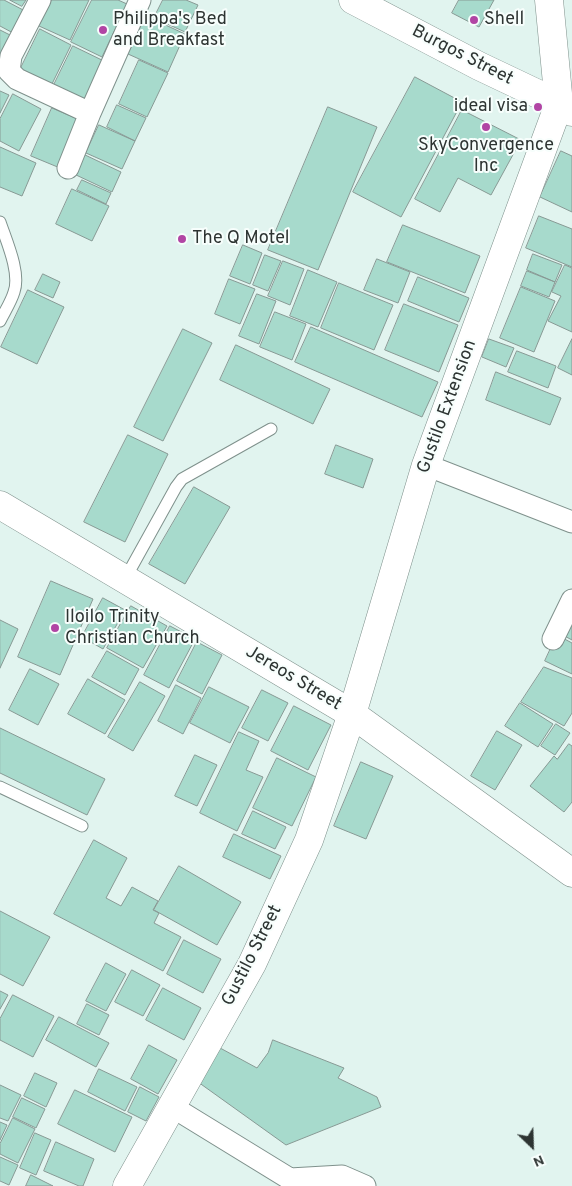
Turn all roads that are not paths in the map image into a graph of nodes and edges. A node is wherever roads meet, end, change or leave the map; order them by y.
1 (40, 0) edge
2 (140, 0) edge
3 (353, 0) edge
4 (549, 0) edge
5 (565, 108) edge
6 (90, 113) junction
7 (68, 168) dead end
8 (0, 222) edge
9 (0, 321) edge
10 (271, 430) dead end
11 (426, 465) junction
12 (0, 505) edge
13 (572, 522) edge
14 (125, 579) junction
15 (572, 600) edge
16 (553, 639) dead end
17 (352, 714) junction
18 (0, 787) edge
19 (82, 826) dead end
20 (572, 873) edge
21 (171, 1106) junction
22 (127, 1186) edge
23 (365, 1186) edge

1 - 6 street
2 - 6 street
3 - 5 street, Burgos Street
4 - 5 street
5 - 11 street, Gustilo Extension
6 - 7 street
8 - 9 lane
10 - 14 lane
11 - 13 street
11 - 17 street, Gustilo Extension
12 - 14 street, Jereos Street
14 - 17 street, Jereos Street
15 - 16 street
17 - 20 street, Jereos Street
17 - 21 street, Gustilo Street
18 - 19 lane
21 - 22 street, Gustilo Street
21 - 23 street

